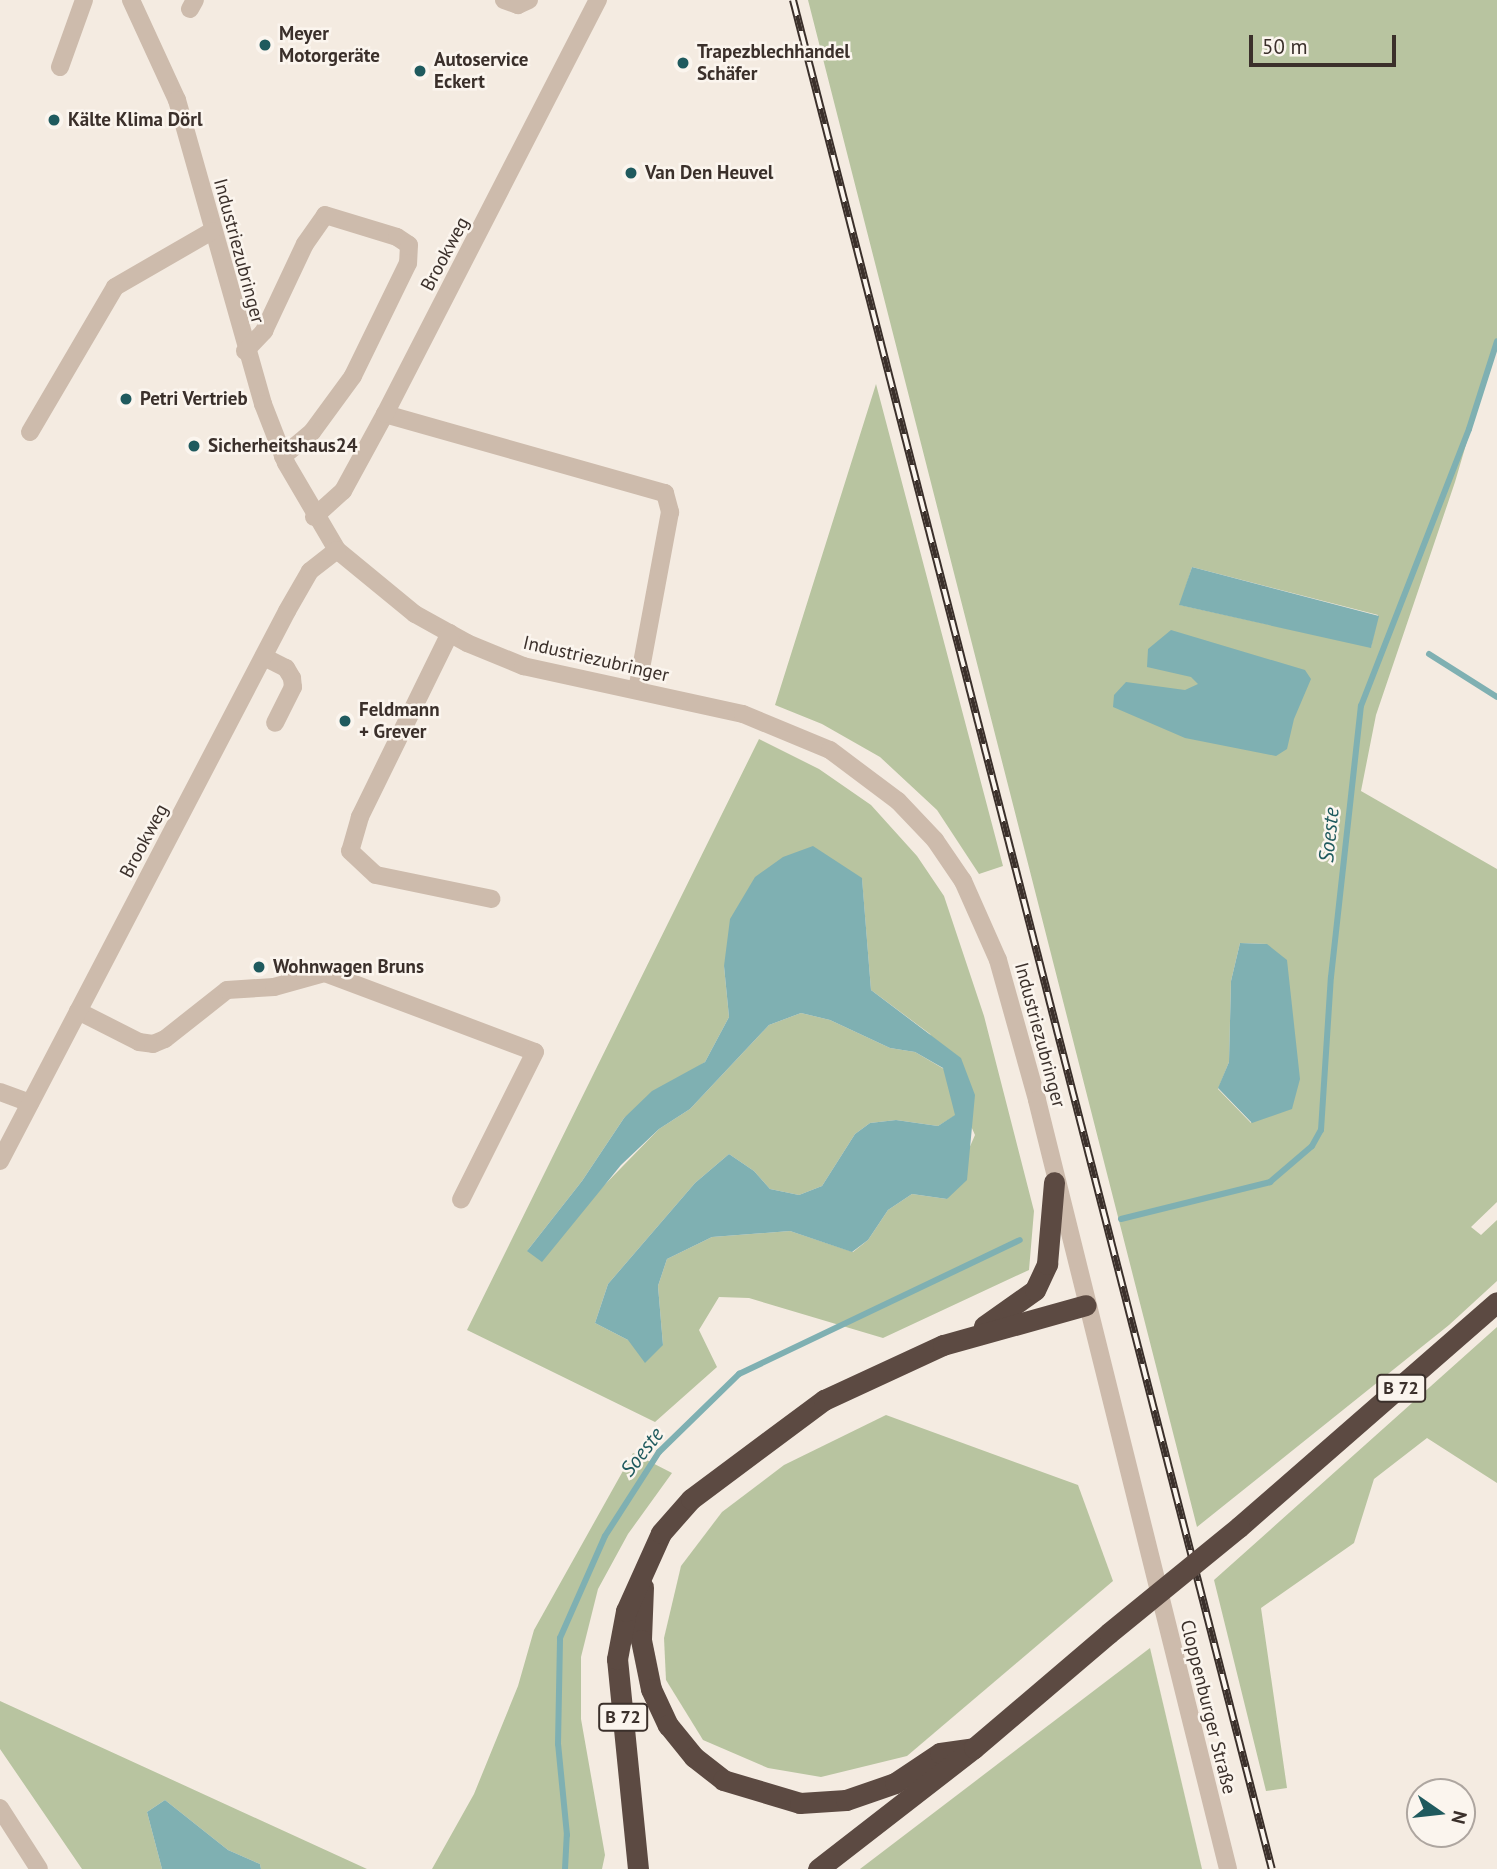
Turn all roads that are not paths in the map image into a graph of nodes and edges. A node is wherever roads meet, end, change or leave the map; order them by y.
1 (84, 0) edge
2 (504, 0) edge
3 (528, 0) edge
4 (137, 2) edge
5 (593, 2) edge
6 (61, 67) dead end
7 (212, 230) junction
8 (245, 351) junction
9 (385, 414) junction
10 (30, 432) dead end
11 (283, 456) junction
12 (314, 517) junction
13 (337, 550) junction
14 (450, 633) junction
15 (264, 657) junction
16 (637, 690) junction
17 (275, 723) dead end
18 (492, 899) dead end
19 (78, 1011) junction
20 (0, 1092) edge
21 (30, 1103) junction
22 (0, 1161) edge
23 (1054, 1182) junction
24 (461, 1200) dead end
25 (1497, 1302) edge
26 (1086, 1305) junction
27 (971, 1335) junction
28 (645, 1570) junction
29 (974, 1748) junction
30 (0, 1808) edge
31 (39, 1869) edge
32 (638, 1869) edge
33 (818, 1869) edge
34 (1228, 1869) edge

1 - 6 street
2 - 3 street
4 - 7 street, Industriezubringer
5 - 9 street, Brookweg
7 - 8 street, Industriezubringer
7 - 10 street
8 - 11 street, Industriezubringer
8 - 11 street
9 - 12 street, Brookweg
9 - 16 street
11 - 12 street, Industriezubringer
12 - 13 street, Industriezubringer
13 - 14 street, Industriezubringer
13 - 15 street, Brookweg
14 - 16 street, Industriezubringer
14 - 18 street
15 - 17 street
15 - 19 street, Brookweg
16 - 23 street, Industriezubringer
19 - 21 street, Brookweg
19 - 24 street
20 - 21 street
21 - 22 street, Brookweg
23 - 26 street, Industriezubringer
23 - 27 highway
25 - 29 highway, B 72, bridge
26 - 27 highway
26 - 34 street, Cloppenburger Straße
27 - 28 highway
28 - 29 highway
28 - 32 highway, B 72
29 - 33 highway, B 72
30 - 31 street

